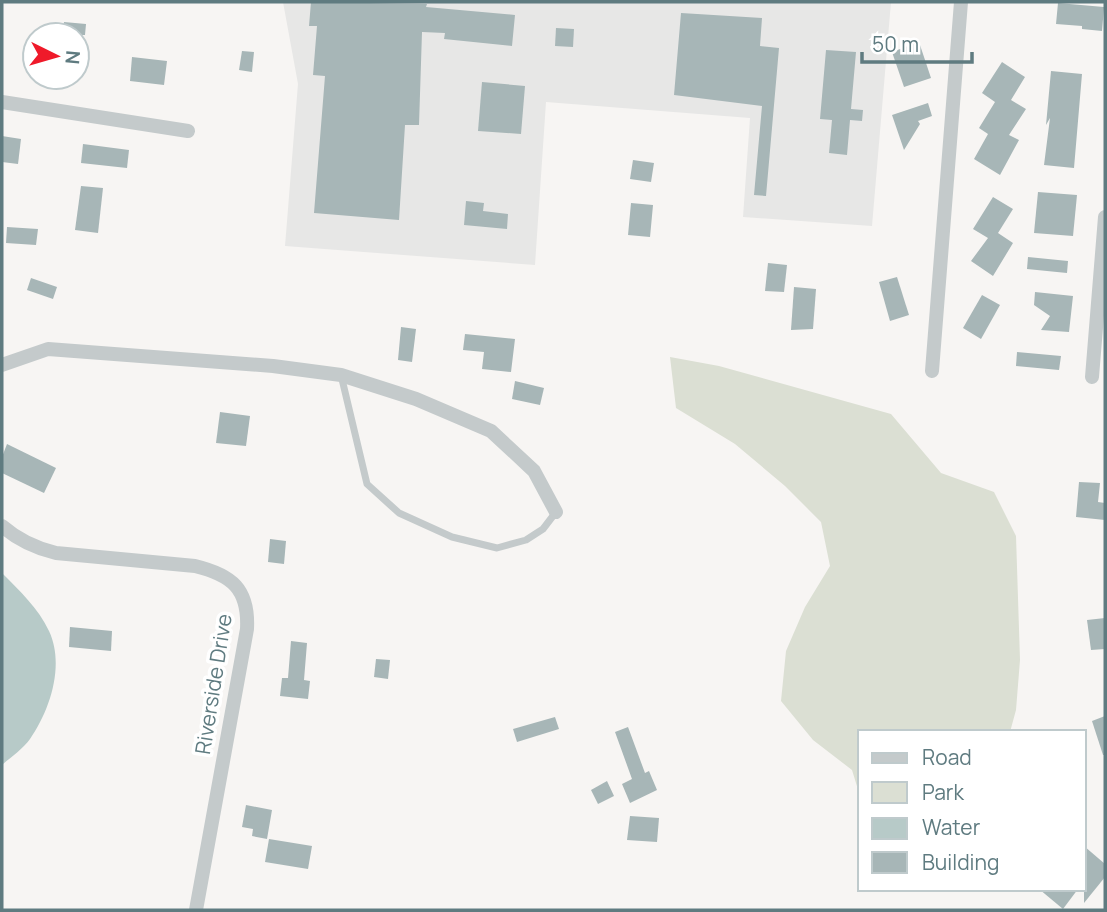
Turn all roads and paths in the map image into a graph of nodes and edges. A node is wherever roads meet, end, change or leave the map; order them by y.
1 (961, 2) edge
2 (2, 102) edge
3 (188, 131) dead end
4 (1105, 217) edge
5 (2, 365) edge
6 (932, 371) dead end
7 (341, 375) junction
8 (1092, 377) dead end
9 (556, 512) joint
10 (2, 526) edge
11 (196, 910) edge

1 - 6 street
2 - 3 street
4 - 8 street
5 - 7 street
7 - 9 street
7 - 9 lane
10 - 11 street, Riverside Drive

